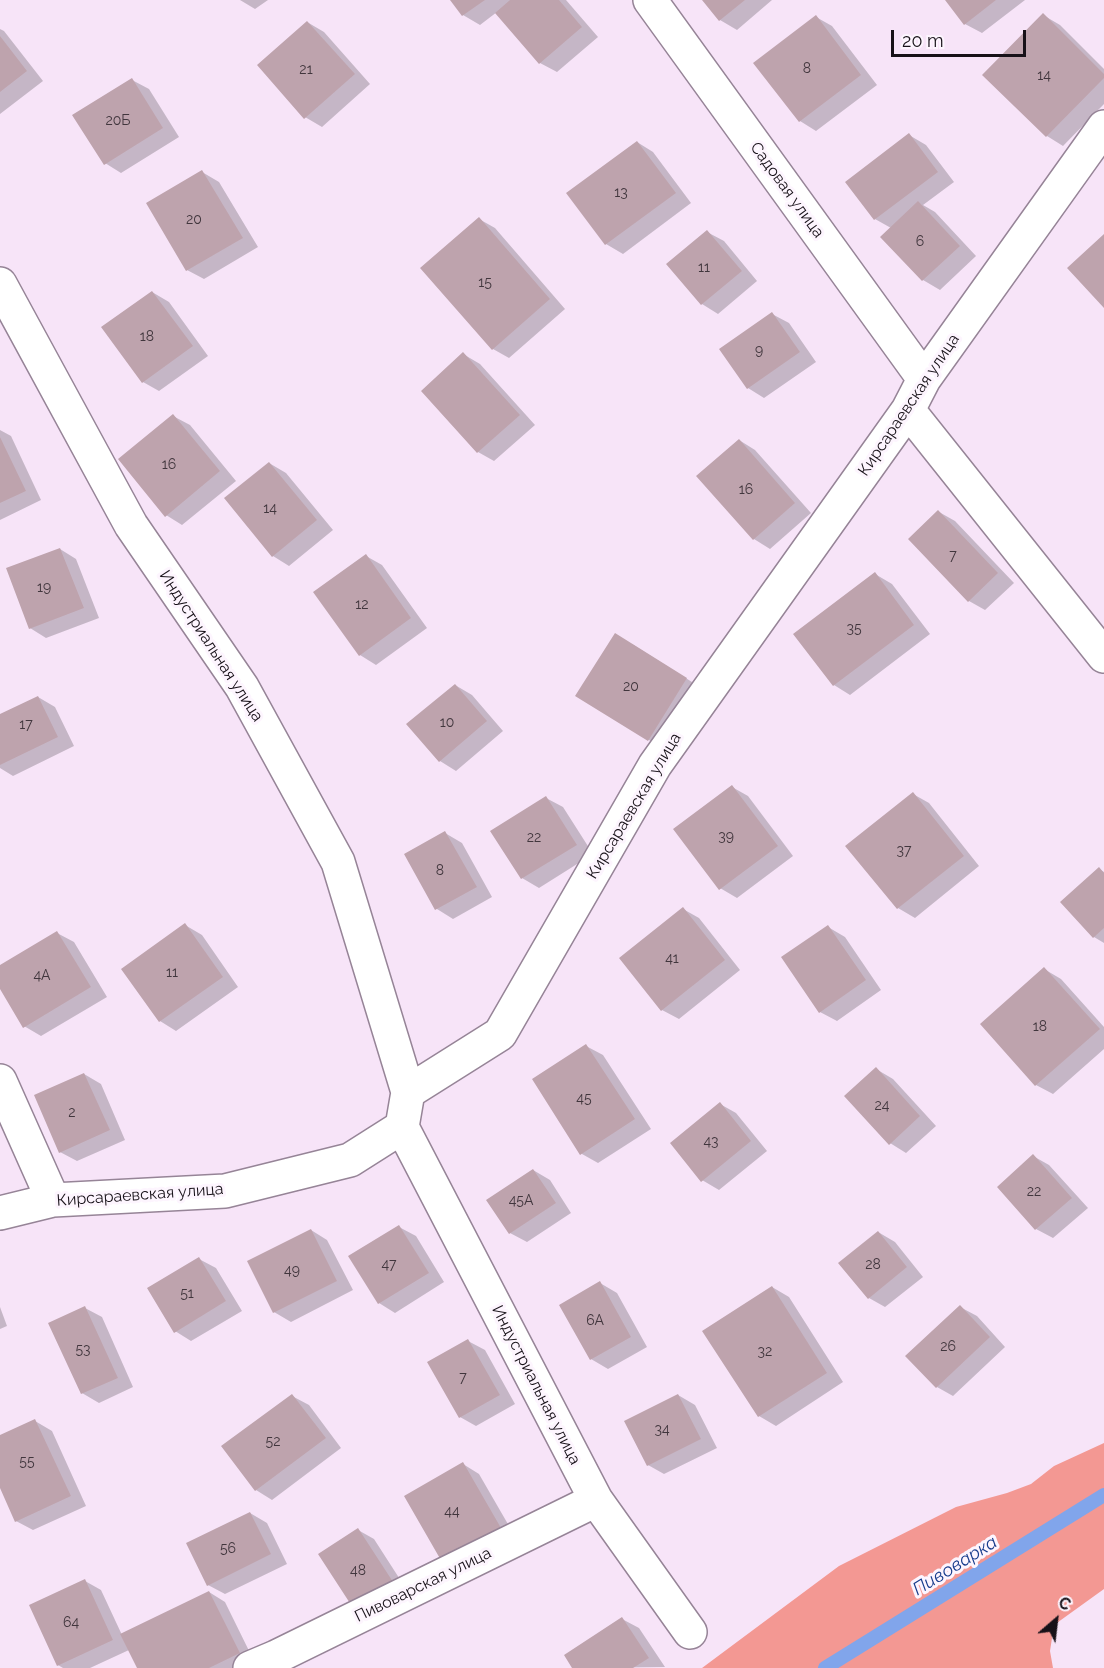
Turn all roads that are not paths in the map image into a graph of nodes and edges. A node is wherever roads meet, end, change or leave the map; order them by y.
1 (650, 0) edge
2 (1102, 135) edge
3 (0, 284) edge
4 (924, 379) junction
5 (908, 410) junction
6 (1104, 656) edge
7 (0, 1081) edge
8 (408, 1092) junction
9 (402, 1127) junction
10 (53, 1200) junction
11 (0, 1213) edge
12 (596, 1500) junction
13 (690, 1632) dead end
14 (250, 1668) edge

1 - 4 street, Садовая улица
2 - 4 street, Кирсараевская улица
3 - 8 street, Индустриальная улица
4 - 5 street, Кирсараевская улица
5 - 6 street
5 - 8 street, Кирсараевская улица
7 - 10 street
8 - 9 street
9 - 10 street, Кирсараевская улица
9 - 12 street, Индустриальная улица
10 - 11 street, Кирсараевская улица
12 - 13 street, Индустриальная улица
12 - 14 street, Пивоварская улица

